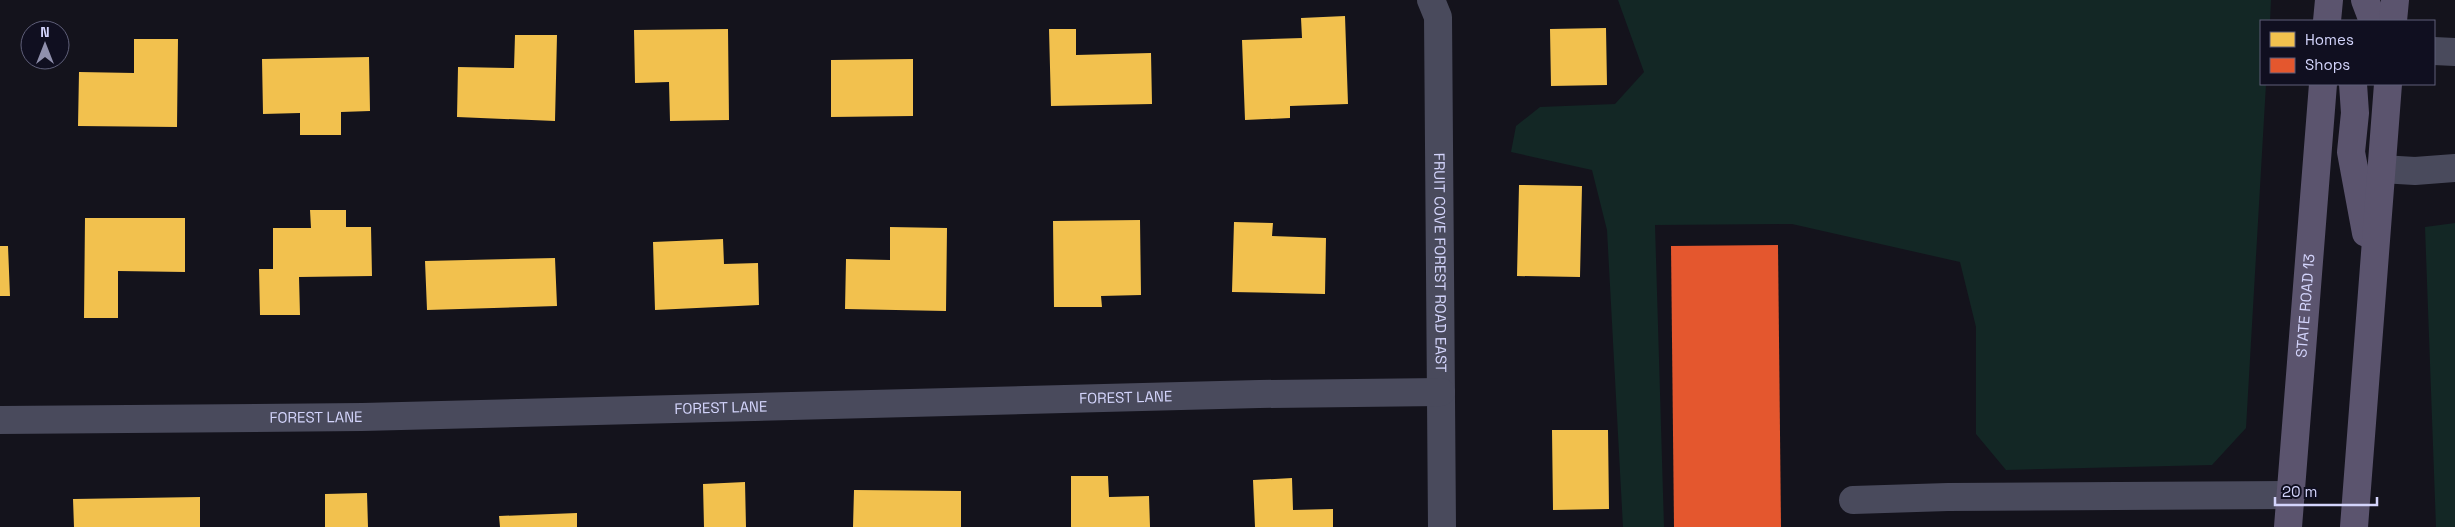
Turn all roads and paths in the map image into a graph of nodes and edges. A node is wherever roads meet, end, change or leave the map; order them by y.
1 (1431, 0) edge
2 (2329, 0) edge
3 (2365, 0) edge
4 (2395, 0) edge
5 (2327, 20) edge
6 (2373, 20) edge
7 (2393, 20) edge
8 (2435, 50) edge
9 (2455, 52) edge
10 (2322, 85) edge
11 (2353, 85) edge
12 (2388, 85) edge
13 (2455, 168) edge
14 (2381, 169) junction
15 (2372, 271) junction
16 (1441, 392) junction
17 (0, 420) edge
18 (2291, 496) junction
19 (1853, 500) dead end
20 (1442, 527) edge
21 (2288, 527) edge
22 (2354, 527) edge

1 - 16 street, FRUIT COVE FOREST ROAD EAST
2 - 5 main road
3 - 6 main road
4 - 7 main road
8 - 9 street
10 - 18 main road, STATE ROAD 13
11 - 15 main road
12 - 14 main road
13 - 14 street
14 - 15 main road
15 - 22 main road
16 - 17 street, FOREST LANE
16 - 20 street, FRUIT COVE FOREST ROAD EAST
18 - 19 street
18 - 21 main road, STATE ROAD 13

